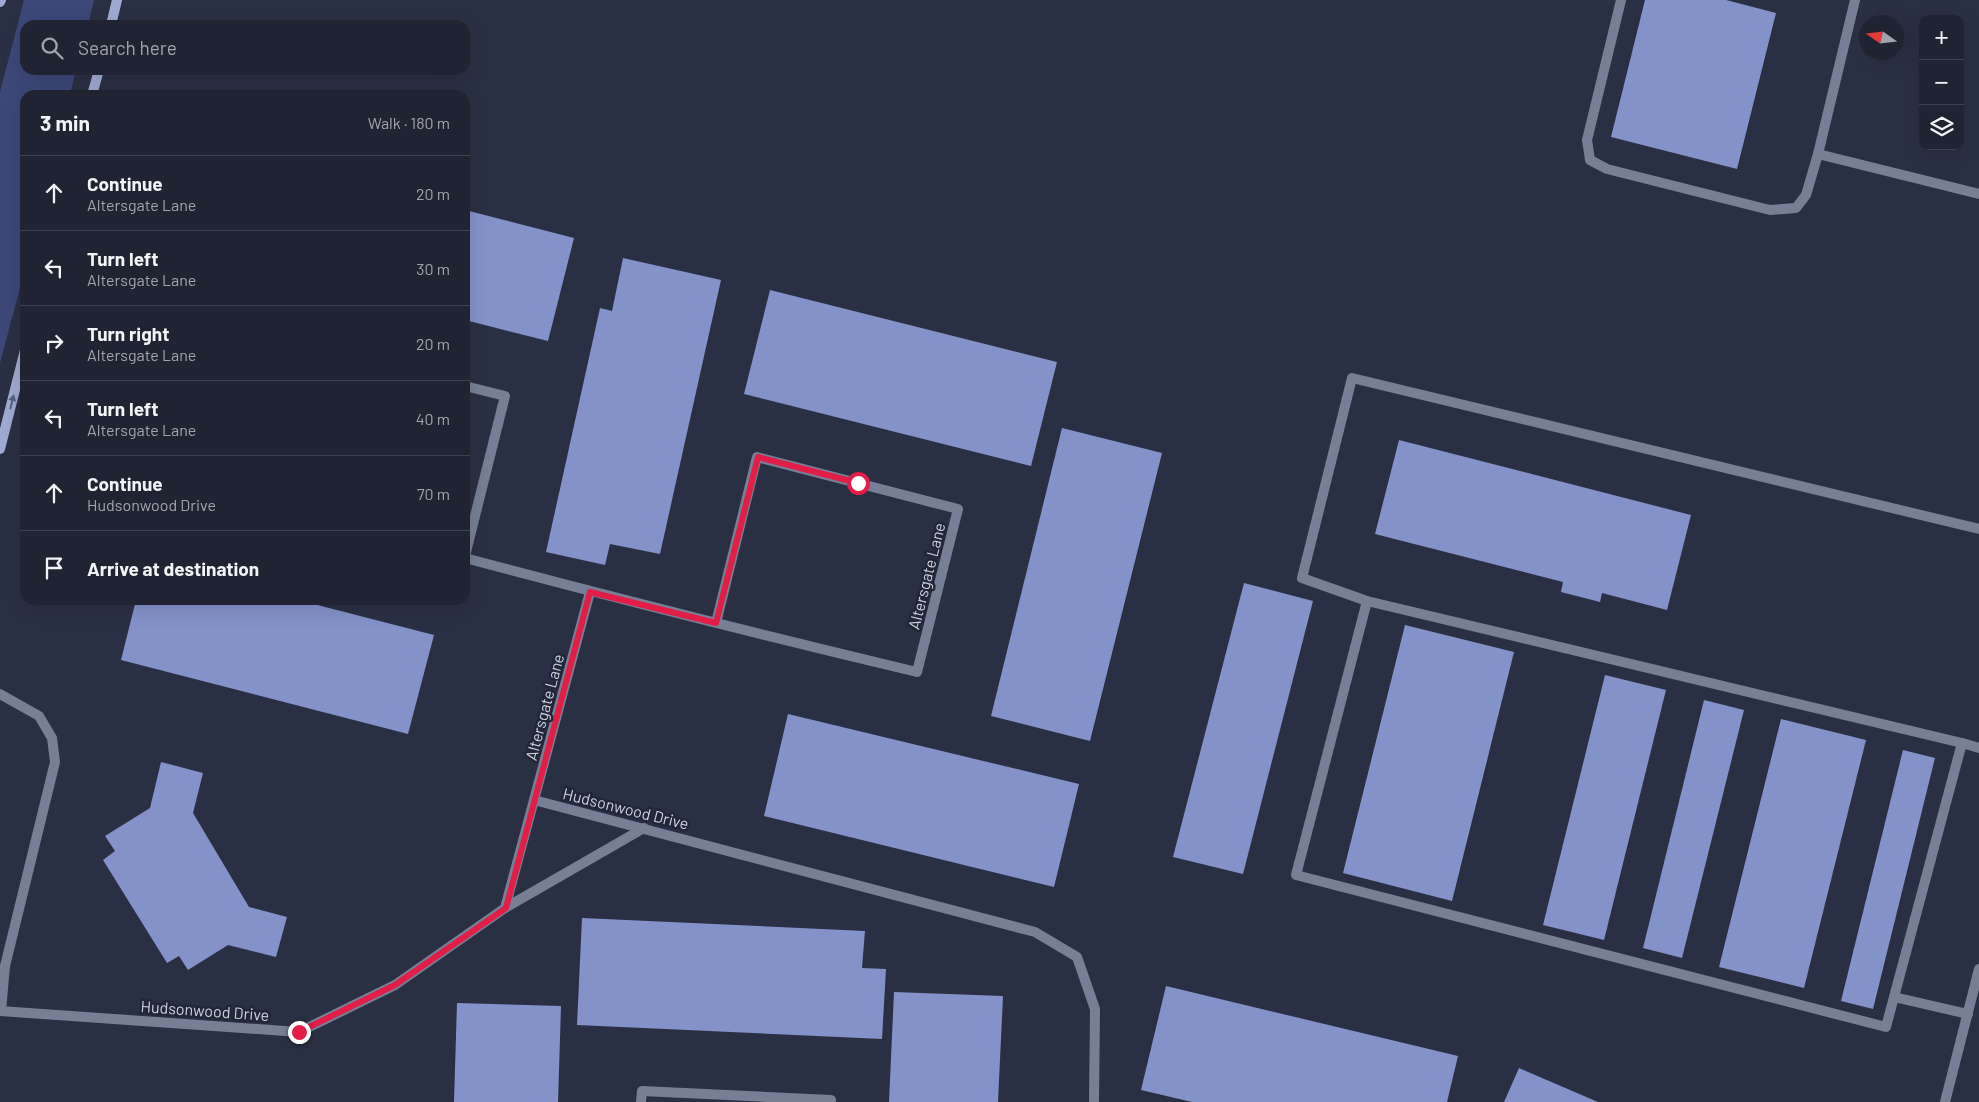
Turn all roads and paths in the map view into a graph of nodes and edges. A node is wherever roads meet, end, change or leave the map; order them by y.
1 (118, 0) edge
2 (1621, 0) edge
3 (1856, 0) edge
4 (112, 20) edge
5 (98, 75) edge
6 (93, 90) edge
7 (1818, 154) junction
8 (1979, 194) edge
9 (20, 370) edge
10 (470, 387) edge
11 (0, 449) edge
12 (1979, 529) edge
13 (470, 537) edge
14 (470, 558) edge
15 (590, 592) junction
16 (1367, 600) junction
17 (716, 623) junction
18 (0, 694) edge
19 (1962, 743) junction
20 (1979, 748) edge
21 (534, 800) junction
22 (644, 828) junction
23 (506, 908) junction
24 (1979, 969) edge
25 (1894, 997) junction
26 (0, 1011) edge
27 (1968, 1014) junction
28 (641, 1102) edge
29 (831, 1102) edge
30 (1094, 1102) edge
31 (1945, 1102) edge

1 - 4 main road
2 - 7 street
3 - 7 street
5 - 6 main road
7 - 8 street
11 -> 9 main road
10 - 13 street, Altersgate Lane
12 - 16 street
14 - 15 street, Altersgate Lane
15 - 17 street, Altersgate Lane
15 - 21 street, Altersgate Lane
16 - 19 street
16 - 25 street
17 - 17 street, Altersgate Lane
18 - 26 street
19 - 20 street
19 - 25 street
21 - 22 street, Hudsonwood Drive
21 - 23 street
22 - 23 street, Hudsonwood Drive
22 - 30 street, Hudsonwood Drive
23 - 26 street, Hudsonwood Drive
24 - 27 street
25 - 27 street
27 - 31 street
28 - 29 street

